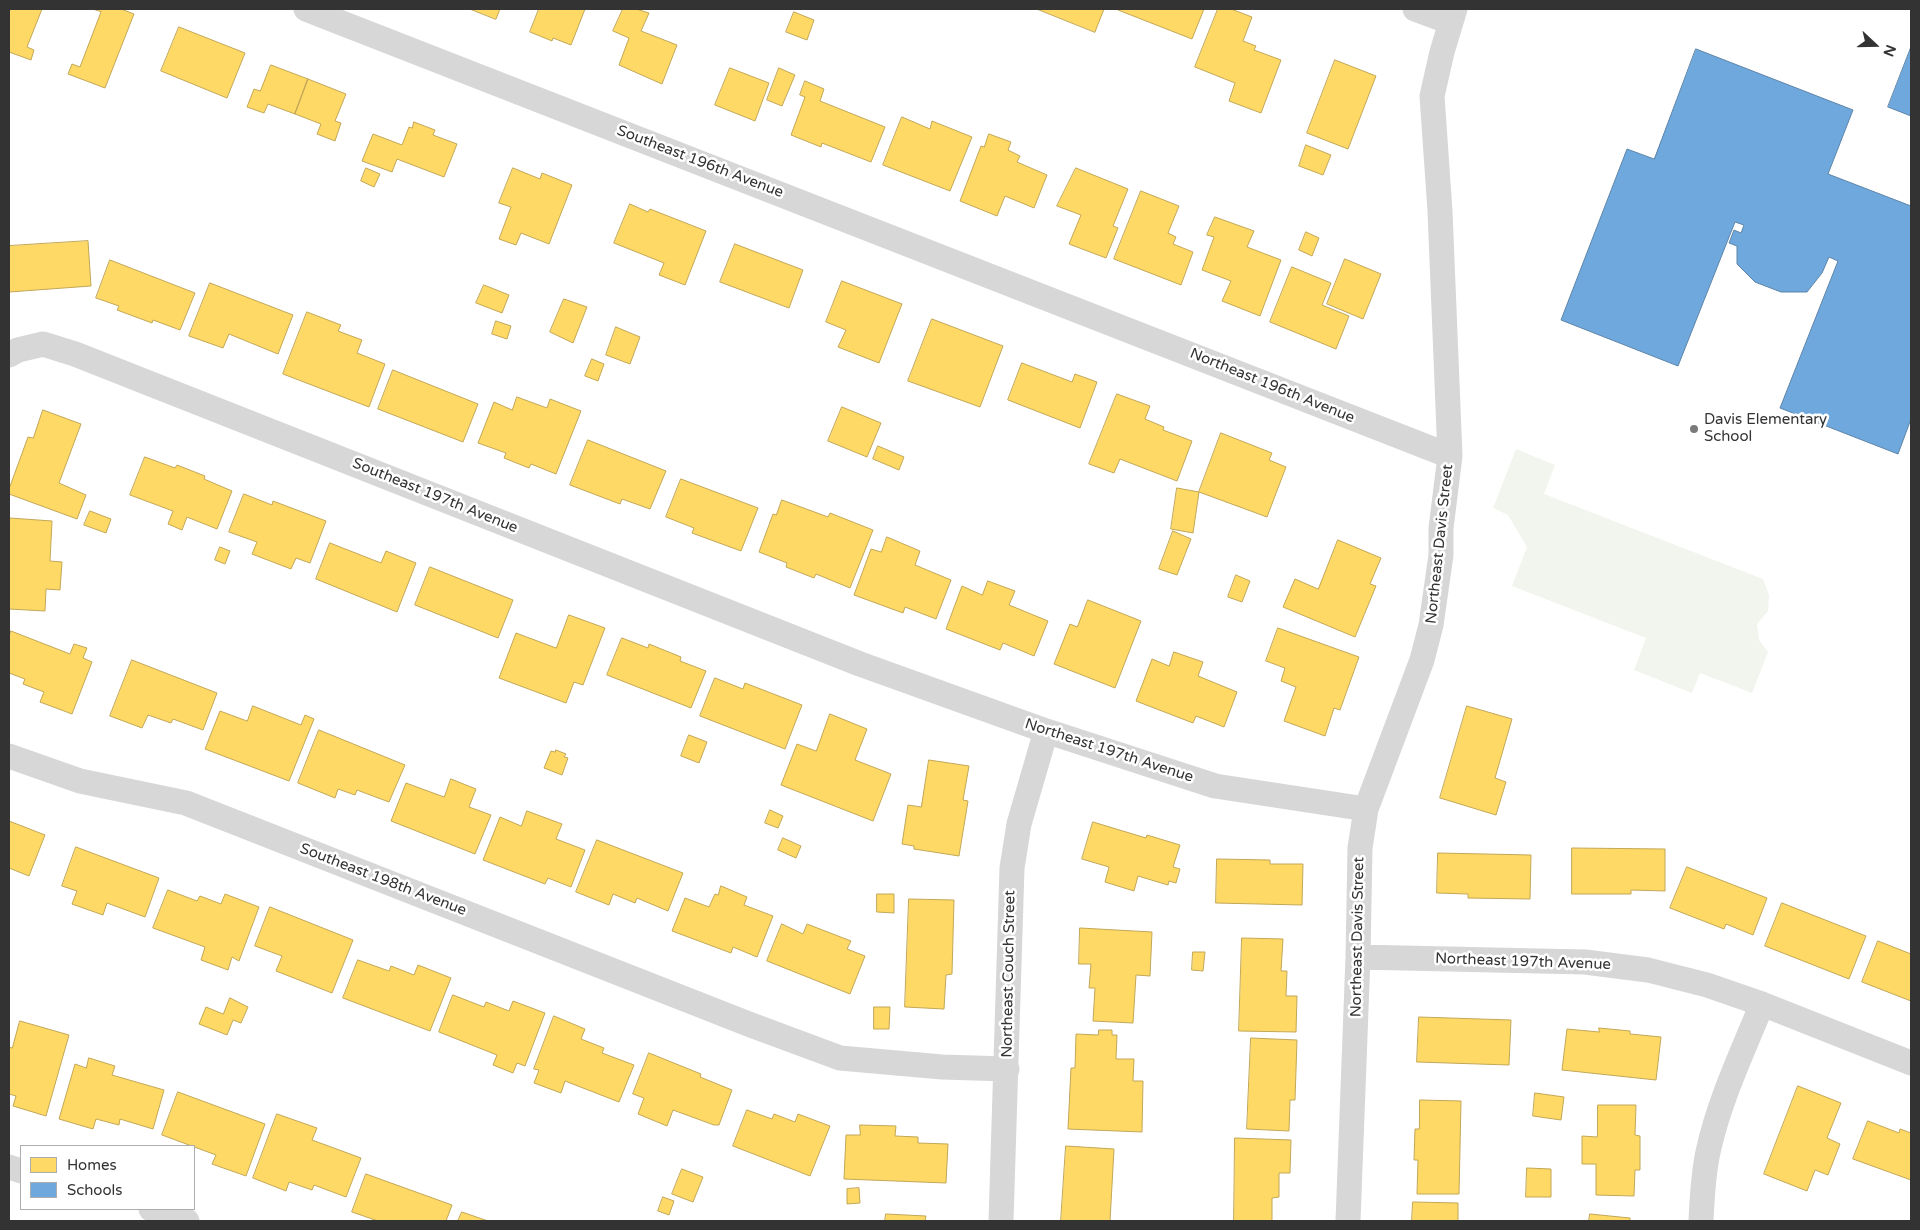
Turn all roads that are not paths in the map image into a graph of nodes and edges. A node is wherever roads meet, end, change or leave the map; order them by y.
1 (306, 9) edge
2 (1415, 9) edge
3 (1452, 15) edge
4 (1096, 316) joint
5 (9, 355) edge
6 (1450, 456) junction
7 (860, 664) joint
8 (1046, 731) junction
9 (9, 756) edge
10 (1366, 809) junction
11 (1358, 957) junction
12 (1762, 1004) junction
13 (1911, 1063) edge
14 (1007, 1068) junction
15 (154, 1210) edge
16 (187, 1221) edge
17 (1001, 1221) edge
18 (1348, 1221) edge
19 (1701, 1221) edge

1 - 4 street, Southeast 196th Avenue
2 - 3 street
3 - 6 street, Northeast Davis Street
4 - 6 street, Northeast 196th Avenue
5 - 7 street, Southeast 197th Avenue
6 - 10 street, Northeast Davis Street
7 - 8 street, Northeast 197th Avenue
8 - 10 street, Northeast 197th Avenue
8 - 14 street, Northeast Couch Street
9 - 14 street, Southeast 198th Avenue
10 - 11 street, Northeast Davis Street
11 - 12 street, Northeast 197th Avenue
11 - 18 street, Northeast Davis Street
12 - 13 street, Northeast 197th Avenue
12 - 19 street
14 - 17 street, Northeast Couch Street
15 - 16 street

